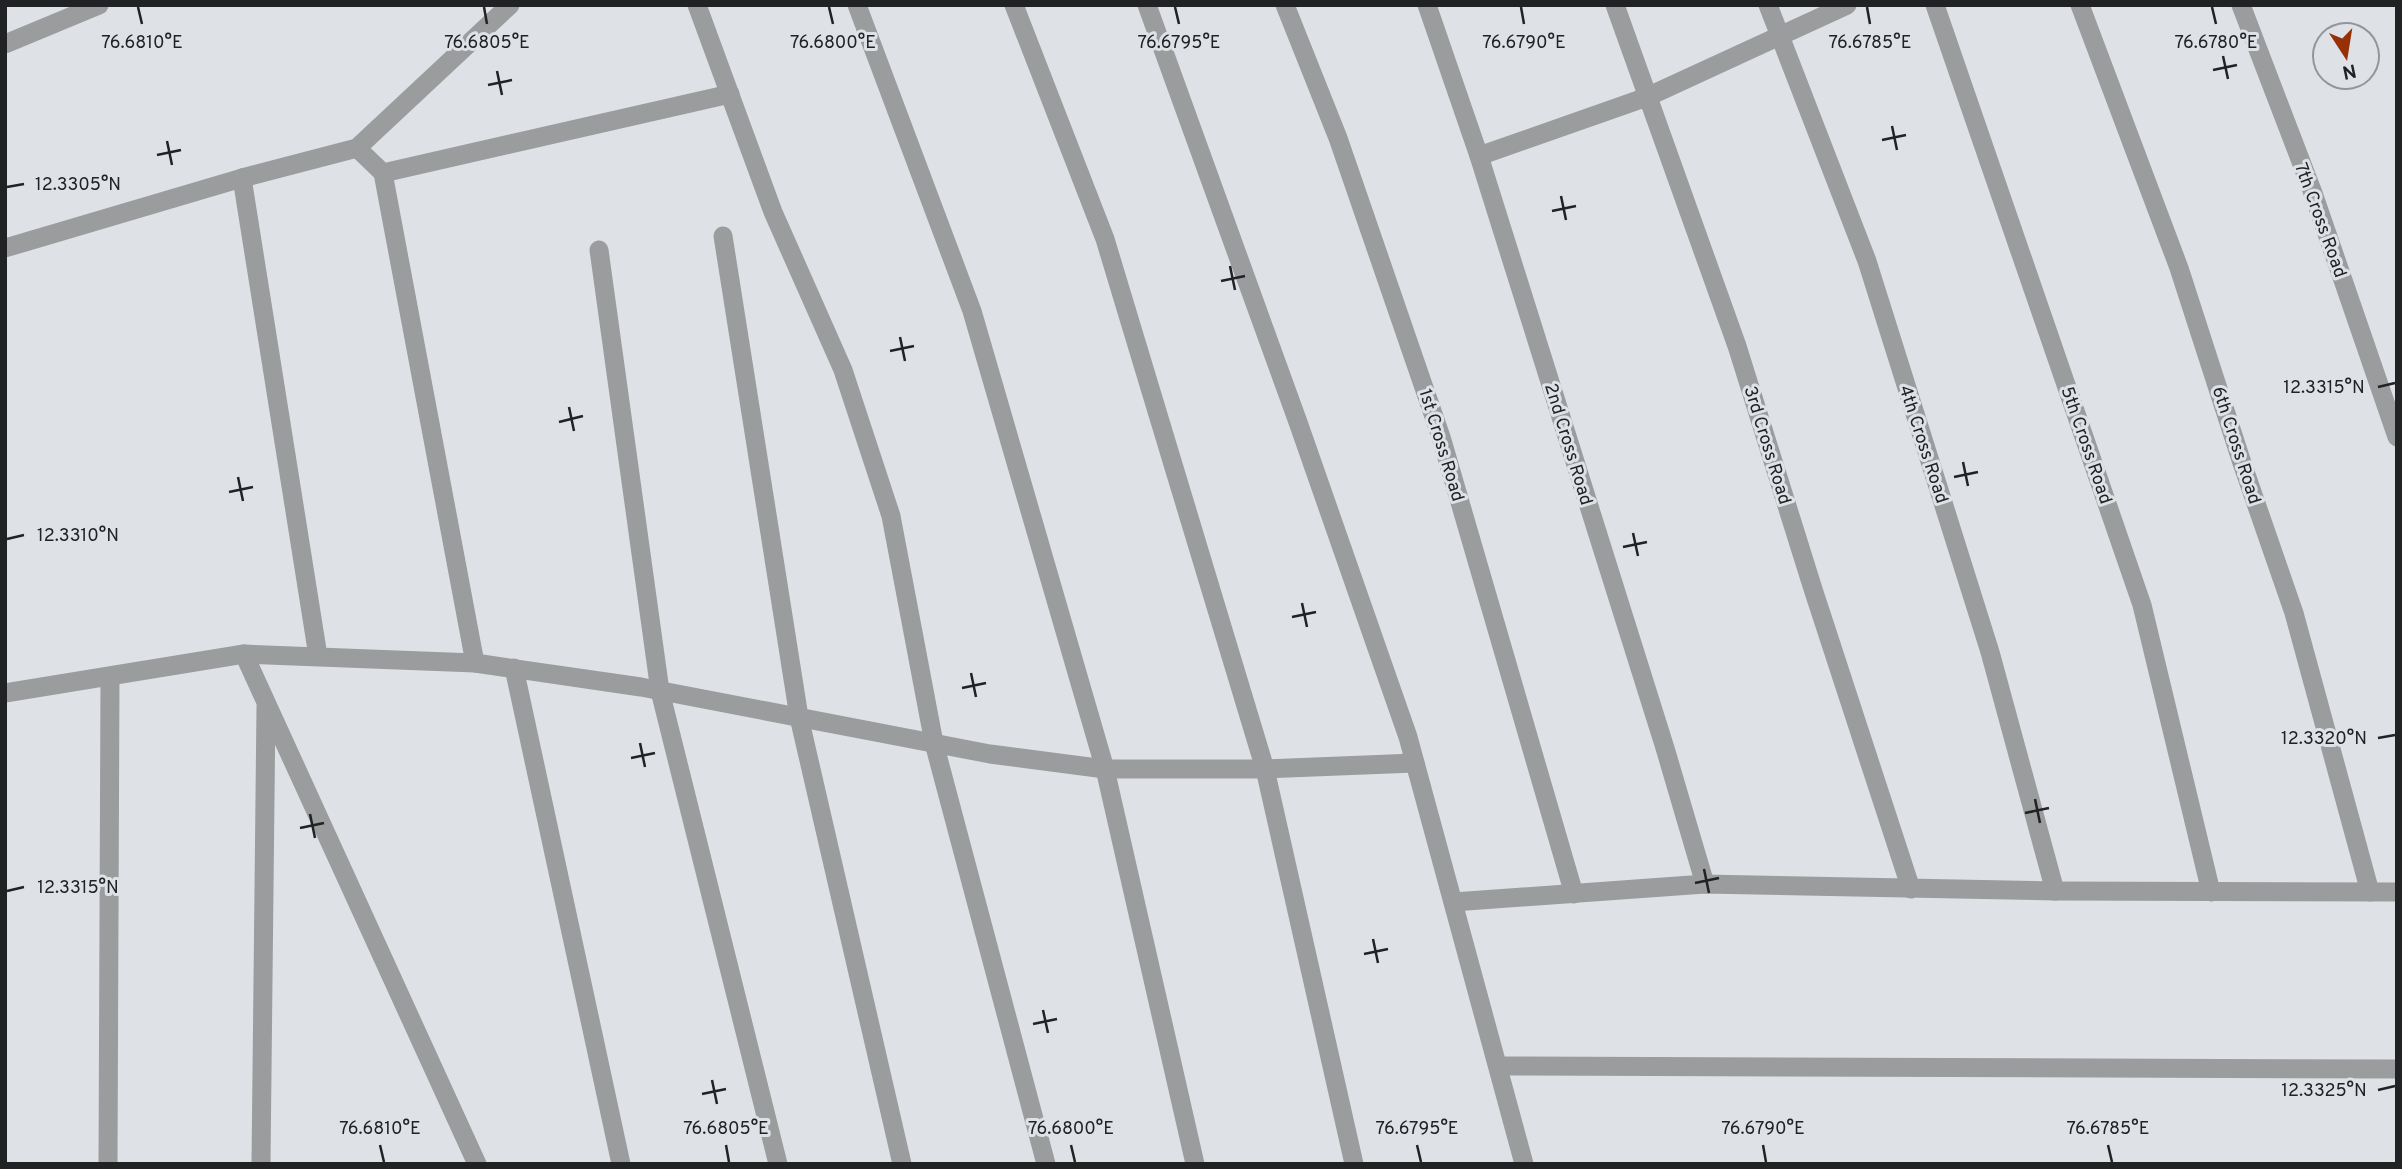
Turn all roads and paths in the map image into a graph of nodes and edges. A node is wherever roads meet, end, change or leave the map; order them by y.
1 (99, 5) edge
2 (510, 5) edge
3 (697, 5) edge
4 (857, 5) edge
5 (1014, 5) edge
6 (1147, 5) edge
7 (1285, 5) edge
8 (1427, 5) edge
9 (1615, 5) edge
10 (1768, 5) edge
11 (1847, 5) edge
12 (1935, 5) edge
13 (2080, 5) edge
14 (2241, 5) edge
15 (1779, 36) junction
16 (5, 44) edge
17 (730, 93) junction
18 (1647, 97) junction
19 (358, 148) junction
20 (1479, 156) junction
21 (383, 173) junction
22 (242, 178) junction
23 (723, 236) dead end
24 (5, 248) edge
25 (599, 250) dead end
26 (2397, 436) edge
27 (244, 654) junction
28 (318, 656) junction
29 (475, 663) junction
30 (514, 668) junction
31 (110, 677) junction
32 (660, 691) junction
33 (5, 693) edge
34 (266, 699) junction
35 (799, 717) junction
36 (934, 743) junction
37 (1415, 763) junction
38 (1105, 769) junction
39 (1265, 769) junction
40 (1704, 884) junction
41 (1911, 889) junction
42 (2055, 891) junction
43 (2211, 892) junction
44 (2370, 892) junction
45 (2397, 892) edge
46 (1574, 894) junction
47 (1453, 902) junction
48 (1498, 1066) junction
49 (2397, 1069) edge
50 (108, 1164) edge
51 (261, 1164) edge
52 (477, 1164) edge
53 (621, 1164) edge
54 (778, 1164) edge
55 (902, 1164) edge
56 (1046, 1164) edge
57 (1195, 1164) edge
58 (1354, 1164) edge
59 (1524, 1164) edge

1 - 16 street
2 - 19 street
3 - 17 street
4 - 38 street
5 - 39 street
6 - 37 street
7 - 46 street, 1st Cross Road
8 - 20 street, 2nd Cross Road
9 - 18 street, 3rd Cross Road
10 - 15 street, 4th Cross Road
11 - 15 street
12 - 43 street, 5th Cross Road
13 - 44 street, 6th Cross Road
14 - 26 street, 7th Cross Road
15 - 18 street
15 - 42 street, 4th Cross Road
17 - 21 street
17 - 36 street
18 - 20 street
18 - 41 street, 3rd Cross Road
19 - 21 street
19 - 22 street
20 - 40 street, 2nd Cross Road
21 - 29 street
22 - 24 street
22 - 28 street
23 - 35 street
25 - 32 street
27 - 28 street
27 - 31 street
27 - 34 street
28 - 29 street
29 - 30 street
30 - 32 street
30 - 53 street
31 - 33 street
31 - 50 street
32 - 35 street
32 - 54 street
34 - 51 street
34 - 52 street
35 - 36 street
35 - 55 street
36 - 38 street
36 - 56 street
37 - 39 street
37 - 47 street
38 - 39 street
38 - 57 street
39 - 58 street
40 - 41 street
40 - 46 street
41 - 42 street
42 - 43 street
43 - 44 street
44 - 45 street
46 - 47 street
47 - 48 street
48 - 49 street
48 - 59 street

